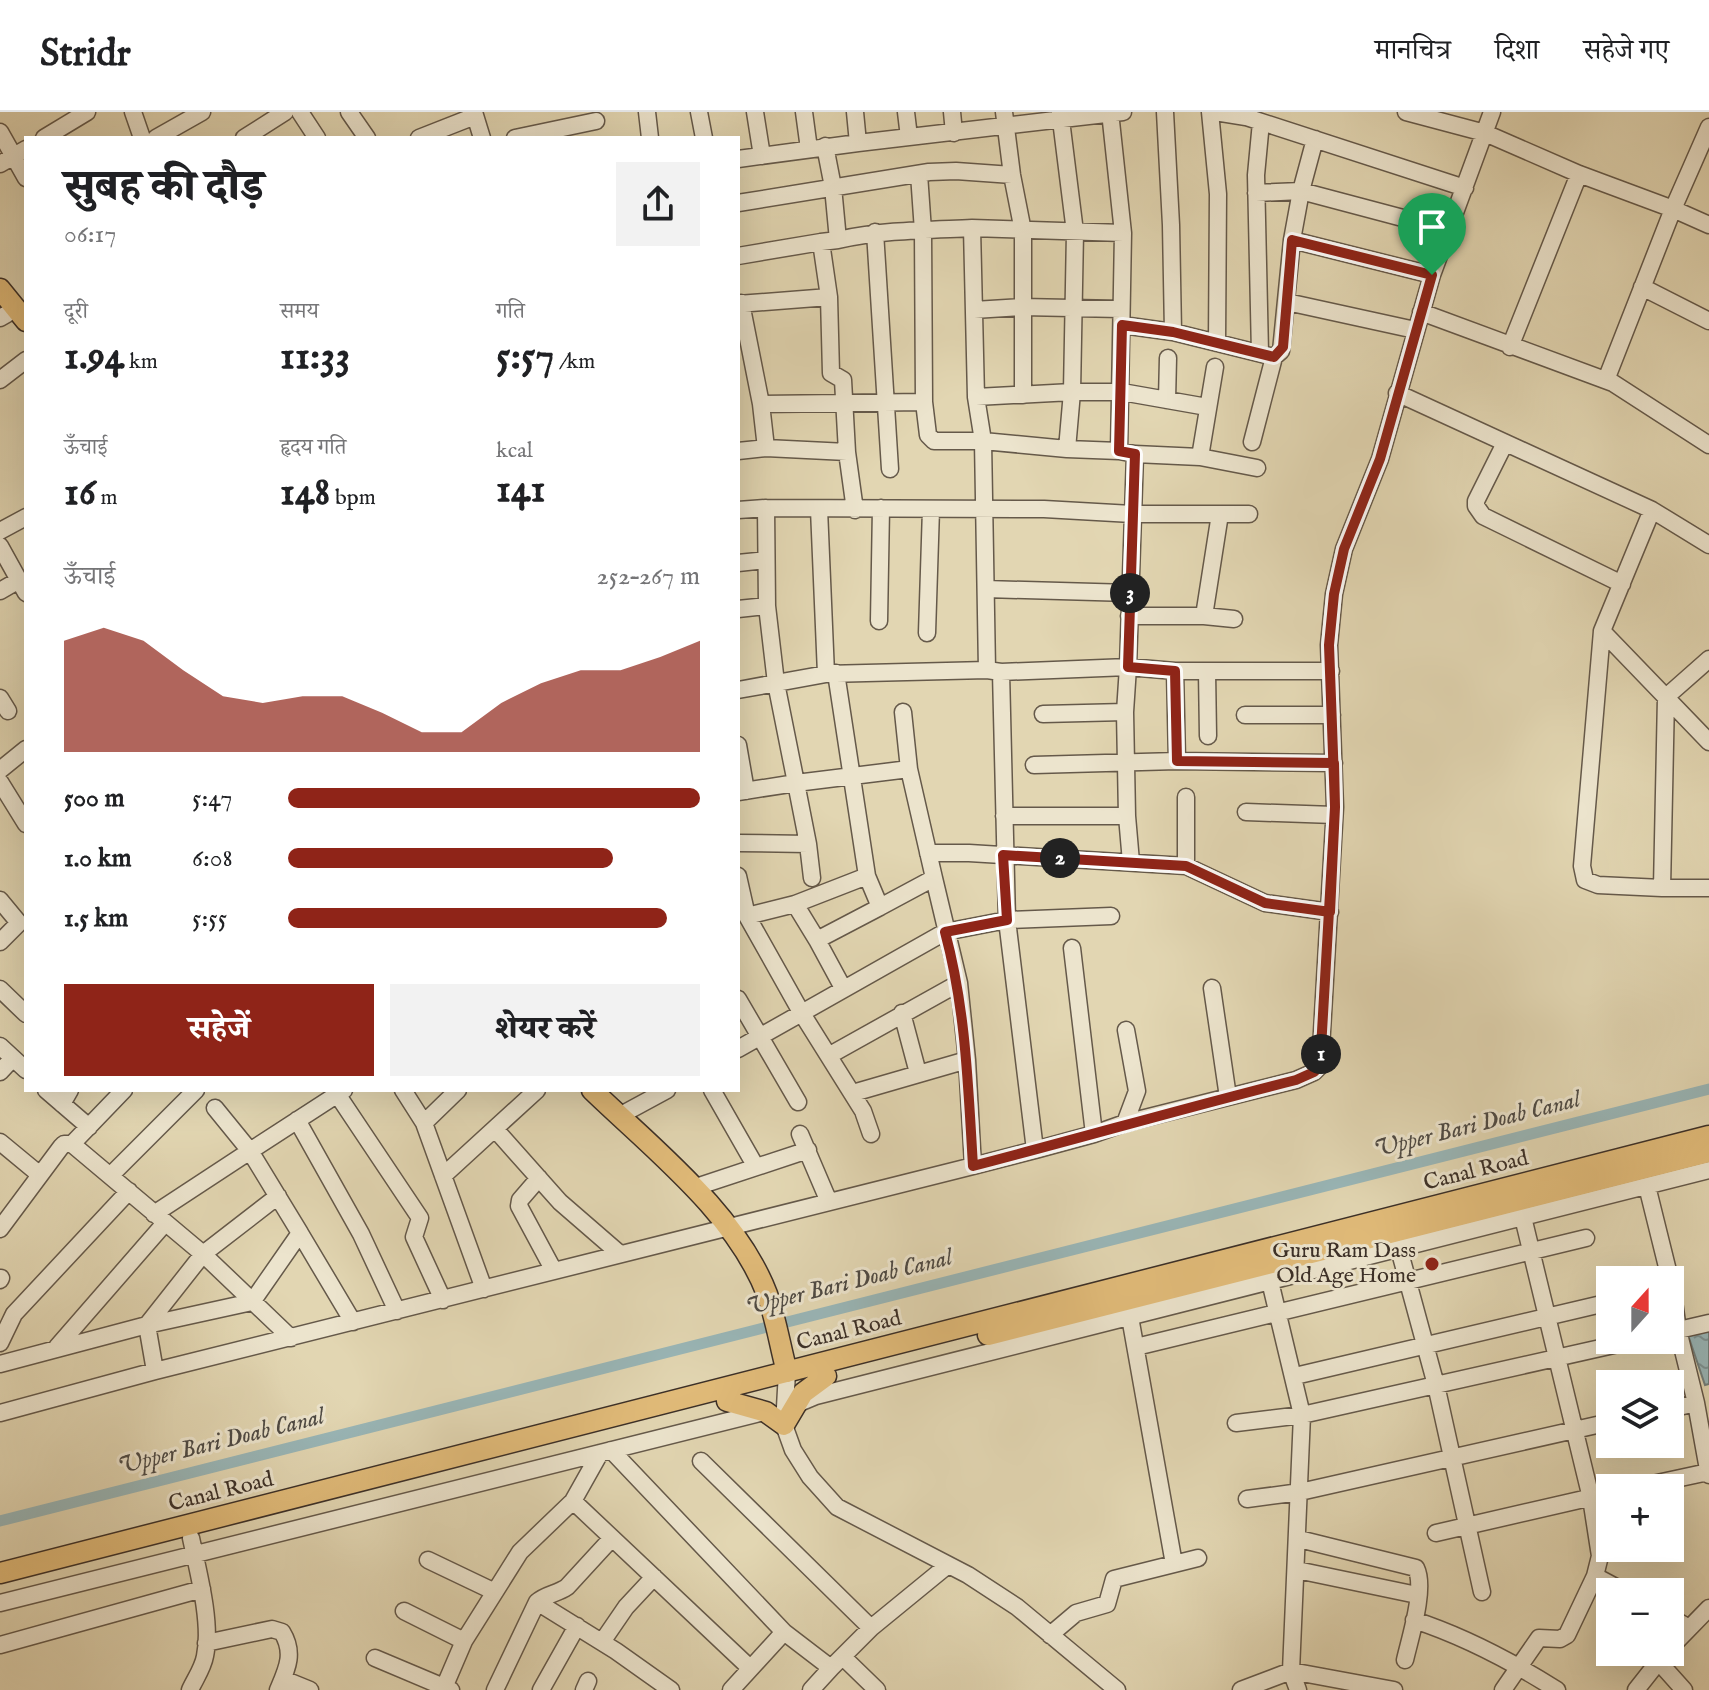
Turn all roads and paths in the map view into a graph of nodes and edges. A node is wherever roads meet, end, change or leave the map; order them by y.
1 (87, 112) edge
2 (133, 112) edge
3 (202, 112) edge
4 (285, 112) edge
5 (300, 112) edge
6 (349, 112) edge
7 (647, 112) edge
8 (699, 112) edge
9 (755, 112) edge
10 (804, 112) edge
11 (855, 112) edge
12 (906, 112) edge
13 (952, 112) edge
14 (1165, 112) edge
15 (1212, 112) edge
16 (1406, 112) edge
17 (1492, 112) edge
18 (1115, 113) edge
19 (474, 114) edge
20 (1061, 116) edge
21 (1005, 119) edge
22 (1261, 122) junction
23 (596, 124) edge
24 (1709, 127) edge
25 (0, 132) edge
26 (954, 133) junction
27 (1485, 133) junction
28 (47, 136) edge
29 (141, 136) edge
30 (160, 136) edge
31 (247, 136) edge
32 (316, 136) edge
33 (366, 136) edge
34 (424, 136) edge
35 (481, 136) edge
36 (527, 136) edge
37 (650, 136) edge
38 (704, 136) edge
39 (909, 137) junction
40 (1315, 139) junction
41 (858, 143) junction
42 (817, 148) junction
43 (13, 156) edge
44 (762, 156) junction
45 (740, 159) edge
46 (919, 174) junction
47 (1579, 174) junction
48 (24, 175) edge
49 (1012, 175) junction
50 (833, 187) junction
51 (1465, 188) junction
52 (1301, 191) junction
53 (1256, 193) junction
54 (740, 203) edge
55 (1673, 209) junction
56 (1709, 225) edge
57 (972, 228) junction
58 (1448, 230) junction
59 (923, 231) junction
60 (1023, 231) junction
61 (875, 232) junction
62 (1075, 232) junction
63 (1123, 233) junction
64 (1292, 240) junction
65 (830, 241) junction
66 (740, 256) edge
67 (1432, 275) junction
68 (1642, 287) junction
69 (0, 289) edge
70 (829, 297) junction
71 (1287, 302) junction
72 (740, 303) edge
73 (1022, 307) junction
74 (1073, 309) junction
75 (974, 310) junction
76 (1421, 312) junction
77 (8, 315) edge
78 (1121, 317) junction
79 (1709, 321) edge
80 (1415, 330) junction
81 (1173, 332) junction
82 (24, 335) edge
83 (1217, 343) junction
84 (1510, 347) junction
85 (1267, 355) junction
86 (1168, 358) dead end
87 (24, 362) edge
88 (1215, 367) dead end
89 (0, 380) edge
90 (1606, 380) junction
91 (1072, 392) junction
92 (1122, 392) junction
93 (1397, 393) junction
94 (1023, 395) junction
95 (976, 397) junction
96 (1167, 400) junction
97 (843, 401) junction
98 (884, 401) junction
99 (924, 402) junction
100 (761, 404) junction
101 (1207, 407) junction
102 (983, 441) junction
103 (1252, 442) dead end
104 (1505, 443) junction
105 (1709, 445) edge
106 (766, 448) junction
107 (1067, 449) junction
108 (740, 451) edge
109 (847, 452) junction
110 (1127, 452) junction
111 (1200, 457) junction
112 (1257, 468) dead end
113 (890, 469) dead end
114 (766, 508) junction
115 (881, 508) junction
116 (819, 509) junction
117 (931, 509) junction
118 (985, 509) junction
119 (740, 510) edge
120 (855, 510) junction
121 (1652, 510) junction
122 (1132, 514) junction
123 (1220, 514) junction
124 (1249, 514) dead end
125 (24, 518) edge
126 (0, 531) edge
127 (1709, 545) edge
128 (0, 546) edge
129 (766, 560) junction
130 (740, 563) edge
131 (1622, 584) junction
132 (22, 587) edge
133 (986, 589) junction
134 (0, 591) edge
135 (1130, 593) junction
136 (767, 606) junction
137 (740, 609) edge
138 (1129, 616) junction
139 (1204, 616) junction
140 (1234, 619) dead end
141 (879, 621) dead end
142 (1602, 631) junction
143 (927, 633) dead end
144 (1709, 659) edge
145 (1128, 667) junction
146 (994, 671) junction
147 (1175, 671) junction
148 (1207, 671) junction
149 (1331, 671) junction
150 (831, 674) junction
151 (776, 683) junction
152 (740, 690) edge
153 (1666, 697) junction
154 (903, 712) dead end
155 (1125, 712) junction
156 (1043, 714) dead end
157 (1245, 715) dead end
158 (1332, 715) junction
159 (1208, 736) dead end
160 (1709, 742) edge
161 (24, 751) edge
162 (1177, 761) junction
163 (1127, 763) junction
164 (1334, 763) junction
165 (1034, 765) dead end
166 (740, 768) edge
167 (909, 769) junction
168 (0, 770) edge
169 (851, 774) junction
170 (0, 782) edge
171 (796, 783) junction
172 (742, 792) edge
173 (1186, 797) dead end
174 (1246, 812) dead end
175 (1334, 815) junction
176 (1004, 816) junction
177 (1127, 816) junction
178 (24, 821) edge
179 (740, 843) edge
180 (808, 844) junction
181 (928, 853) junction
182 (1003, 855) junction
183 (1131, 862) junction
184 (1186, 866) junction
185 (867, 876) junction
186 (812, 878) dead end
187 (934, 878) junction
188 (740, 885) edge
189 (1662, 888) junction
190 (1709, 888) edge
191 (0, 900) edge
192 (795, 904) junction
193 (880, 907) junction
194 (1330, 912) junction
195 (747, 916) junction
196 (1111, 916) dead end
197 (1007, 920) junction
198 (24, 923) edge
199 (945, 932) junction
200 (817, 940) junction
201 (0, 942) edge
202 (1072, 948) dead end
203 (959, 983) junction
204 (843, 988) junction
205 (1212, 988) dead end
206 (0, 989) edge
207 (740, 1002) edge
208 (24, 1012) edge
209 (801, 1012) junction
210 (902, 1013) junction
211 (1126, 1030) dead end
212 (759, 1035) junction
213 (0, 1046) edge
214 (740, 1048) edge
215 (830, 1055) junction
216 (967, 1060) junction
217 (20, 1064) edge
218 (0, 1072) edge
219 (918, 1073) junction
220 (194, 1092) edge
221 (341, 1092) edge
222 (404, 1092) edge
223 (456, 1092) edge
224 (535, 1092) edge
225 (594, 1092) edge
226 (663, 1092) edge
227 (713, 1092) edge
228 (115, 1093) edge
229 (853, 1093) junction
230 (66, 1097) edge
231 (1228, 1097) junction
232 (798, 1102) dead end
233 (215, 1108) dead end
234 (619, 1116) junction
235 (297, 1120) junction
236 (424, 1123) junction
237 (1125, 1123) junction
238 (89, 1127) junction
239 (495, 1129) junction
240 (800, 1134) dead end
241 (871, 1134) dead end
242 (1094, 1134) junction
243 (1709, 1136) edge
244 (0, 1142) edge
245 (72, 1144) junction
246 (808, 1150) junction
247 (1035, 1150) junction
248 (250, 1151) junction
249 (1709, 1152) edge
250 (973, 1166) junction
251 (756, 1167) junction
252 (1709, 1170) edge
253 (40, 1175) junction
254 (111, 1175) junction
255 (443, 1176) junction
256 (539, 1178) junction
257 (1647, 1186) junction
258 (693, 1188) junction
259 (129, 1191) junction
260 (278, 1196) junction
261 (829, 1202) junction
262 (1521, 1209) junction
263 (160, 1219) junction
264 (728, 1226) junction
265 (0, 1229) edge
266 (300, 1233) junction
267 (1586, 1238) dead end
268 (1399, 1249) junction
269 (1532, 1251) junction
270 (203, 1254) junction
271 (620, 1254) junction
272 (1666, 1266) edge
273 (554, 1271) junction
274 (1268, 1273) junction
275 (1407, 1280) junction
276 (484, 1289) junction
277 (443, 1300) junction
278 (252, 1302) junction
279 (1596, 1306) edge
280 (397, 1311) junction
281 (1279, 1312) junction
282 (1130, 1317) junction
283 (1548, 1318) junction
284 (353, 1322) junction
285 (1709, 1323) edge
286 (147, 1325) junction
287 (1684, 1329) edge
288 (291, 1338) junction
289 (0, 1343) edge
290 (57, 1347) junction
291 (1136, 1347) junction
292 (1425, 1347) junction
293 (1596, 1350) edge
294 (1681, 1354) edge
295 (1558, 1359) junction
296 (0, 1364) edge
297 (155, 1371) junction
298 (826, 1376) junction
299 (1295, 1376) junction
300 (785, 1379) junction
301 (1436, 1385) junction
302 (727, 1401) junction
303 (1696, 1403) junction
304 (797, 1404) junction
305 (1684, 1406) edge
306 (766, 1412) junction
307 (0, 1413) edge
308 (1302, 1415) junction
309 (1236, 1423) dead end
310 (784, 1425) junction
311 (1596, 1425) edge
312 (1575, 1430) junction
313 (606, 1452) junction
314 (1451, 1458) junction
315 (701, 1461) dead end
316 (1708, 1473) edge
317 (1684, 1478) edge
318 (1300, 1492) junction
319 (1596, 1497) edge
320 (1591, 1498) junction
321 (1247, 1499) dead end
322 (573, 1501) junction
323 (1467, 1526) junction
324 (1436, 1533) dead end
325 (612, 1538) junction
326 (1299, 1539) junction
327 (193, 1546) junction
328 (1198, 1558) dead end
329 (428, 1560) dead end
330 (1174, 1564) junction
331 (948, 1565) junction
332 (1297, 1570) junction
333 (0, 1573) edge
334 (1595, 1576) junction
335 (654, 1577) junction
336 (1599, 1578) edge
337 (0, 1586) edge
338 (202, 1589) junction
339 (495, 1592) junction
340 (1482, 1592) dead end
341 (1417, 1595) junction
342 (537, 1602) junction
343 (0, 1603) edge
344 (1709, 1608) edge
345 (404, 1611) dead end
346 (1414, 1620) junction
347 (1684, 1625) edge
348 (577, 1626) junction
349 (871, 1628) junction
350 (1689, 1628) junction
351 (784, 1632) junction
352 (1684, 1633) edge
353 (1050, 1635) junction
354 (464, 1641) junction
355 (602, 1642) junction
356 (206, 1643) junction
357 (0, 1645) edge
358 (375, 1658) dead end
359 (1405, 1660) dead end
360 (837, 1663) junction
361 (1518, 1665) junction
362 (1655, 1666) edge
363 (1671, 1666) edge
364 (750, 1668) junction
365 (1291, 1671) junction
366 (280, 1684) edge
367 (446, 1689) edge
368 (190, 1690) edge
369 (310, 1690) edge
370 (495, 1690) edge
371 (541, 1690) edge
372 (671, 1690) edge
373 (731, 1690) edge
374 (811, 1690) edge
375 (877, 1690) edge
376 (1117, 1690) edge
377 (1241, 1690) edge
378 (1298, 1690) edge
379 (1394, 1690) edge
380 (1503, 1690) edge
381 (1557, 1690) edge
382 (1636, 1690) edge
383 (1684, 1690) edge

1 - 28 street
2 - 29 street
3 - 30 street
4 - 31 street
5 - 32 street
6 - 33 street
7 - 37 street
8 - 38 street
9 - 44 street
10 - 42 street
11 - 41 street
12 - 39 street
13 - 26 street
14 - 81 street
15 - 22 street
15 - 83 street
16 - 27 street
17 - 27 street
18 - 20 street
18 - 63 street
19 - 34 street
19 - 35 street
20 - 21 street
20 - 62 street
21 - 26 street
21 - 49 street
22 - 40 street
22 - 53 street
23 - 36 street
24 - 55 street
25 - 43 street
26 - 39 street
27 - 47 street
27 - 51 street
39 - 41 street
40 - 51 street
40 - 52 street
41 - 42 street
42 - 44 street
42 - 50 street
43 - 48 street
44 - 45 street
46 - 49 street
46 - 50 street
46 - 59 street
47 - 55 street
47 - 84 street
49 - 60 street
50 - 54 street
50 - 65 street
51 - 58 street
52 - 53 street
52 - 58 street
52 - 64 street
53 - 85 street
55 - 56 street
55 - 68 street
57 - 59 street
57 - 60 street
57 - 75 street
58 - 67 street
59 - 61 street
59 - 99 street
60 - 62 street
60 - 73 street
61 - 65 street
61 - 98 street
62 - 63 street
62 - 74 street
63 - 78 street
64 - 67 street
64 - 71 street
65 - 66 street
65 - 70 street
67 - 76 street
68 - 79 street
68 - 90 street
69 - 77 main road
70 - 72 street
70 - 97 street
71 - 80 street
71 - 85 street
72 - 100 street
73 - 74 street
73 - 75 street
73 - 94 street
74 - 78 street
74 - 91 street
75 - 95 street
76 - 80 street
76 - 84 street
77 - 82 main road
78 - 81 street
78 - 92 street
80 - 93 street
81 - 83 street
83 - 85 street
84 - 90 street
85 - 103 street
86 - 96 street
87 - 89 street
88 - 101 street
90 - 105 street
91 - 92 street
91 - 94 street
91 - 107 street
92 - 96 street
92 - 110 street
93 - 104 street
93 - 149 street
94 - 95 street
95 - 102 street
96 - 101 street
97 - 98 street
97 - 100 street
97 - 109 street
98 - 99 street
98 - 113 street
99 - 102 street
100 - 106 street
101 - 111 street
102 - 107 street
102 - 118 street
104 - 121 street
104 - 131 street
106 - 108 street
106 - 109 street
107 - 110 street
109 - 120 street
110 - 111 street
110 - 122 street
111 - 112 street
114 - 116 street
114 - 119 street
114 - 129 street
115 - 117 street
115 - 120 street
115 - 141 street
116 - 120 street
116 - 150 street
117 - 118 street
117 - 143 street
118 - 122 street
118 - 133 street
121 - 127 street
121 - 131 street
122 - 123 street
122 - 135 street
123 - 124 street
123 - 139 street
125 - 126 street
128 - 132 street
129 - 130 street
129 - 136 street
131 - 142 street
132 - 134 street
133 - 135 street
133 - 146 street
135 - 138 street
136 - 137 street
136 - 151 street
138 - 139 street
138 - 145 street
139 - 140 street
142 - 153 street
142 - 189 street
144 - 153 street
145 - 146 street
145 - 147 street
145 - 155 street
146 - 150 street
146 - 176 street
147 - 148 street
147 - 162 street
148 - 149 street
148 - 159 street
149 - 158 street
150 - 151 street
150 - 169 street
151 - 152 street
151 - 171 street
153 - 160 street
153 - 189 street
154 - 167 street
155 - 156 street
155 - 163 street
157 - 158 street
158 - 164 street
161 - 168 street
162 - 163 street
162 - 164 street
163 - 165 street
163 - 177 street
164 - 175 street
166 - 172 street
167 - 169 street
167 - 181 street
169 - 171 street
169 - 185 street
170 - 178 street
171 - 172 street
171 - 180 street
173 - 184 street
174 - 175 street
175 - 194 street
176 - 177 street
176 - 182 street
177 - 183 street
179 - 180 street
180 - 186 street
181 - 182 street
181 - 187 street
182 - 183 street
182 - 197 street
183 - 184 street
184 - 194 street
185 - 192 street
185 - 193 street
187 - 193 street
187 - 199 street
188 - 195 street
189 - 190 street
191 - 198 street
192 - 195 street
192 - 200 street
193 - 200 street
194 - 231 street
195 - 209 street
196 - 197 street
197 - 199 street
197 - 247 street
198 - 201 street
199 - 203 street
199 - 204 street
200 - 204 street
202 - 242 street
203 - 210 street
203 - 216 street
204 - 209 street
205 - 231 street
206 - 208 street
207 - 212 street
209 - 212 street
209 - 215 street
210 - 215 street
210 - 219 street
211 - 237 street
212 - 214 street
212 - 232 street
213 - 217 street
215 - 229 street
216 - 219 street
216 - 250 street
217 - 218 street
219 - 229 street
220 - 254 street
221 - 235 street
221 - 277 street
222 - 236 street
223 - 236 street
224 - 239 street
225 - 234 main road
226 - 234 street
227 - 251 street
228 - 238 street
229 - 241 street
230 - 238 street
231 - 237 street
233 - 248 street
234 - 258 main road
235 - 248 street
235 - 280 street
236 - 255 street
237 - 242 street
238 - 245 street
239 - 255 street
239 - 256 street
240 - 246 street
242 - 247 street
243 - 300 main road, Canal Road
244 - 253 street
245 - 253 street
245 - 254 street
246 - 251 street
246 - 261 street
247 - 250 street
248 - 260 street
248 - 263 street
249 - 262 main road, Canal Road
250 - 261 street
251 - 258 street
252 - 257 street
253 - 265 street
254 - 259 street
255 - 276 street
256 - 271 street
256 - 273 street
257 - 262 street
257 - 272 street
258 - 264 main road
259 - 263 street
259 - 289 street
260 - 266 street
260 - 270 street
261 - 264 street
262 - 268 street
262 - 269 street
262 - 274 main road, Canal Road
263 - 270 street
263 - 290 street
264 - 271 street
264 - 300 main road
266 - 278 street
266 - 284 street
267 - 269 street
268 - 274 street
268 - 275 street
269 - 275 street
269 - 283 street
270 - 278 street
270 - 286 street
271 - 273 street
273 - 276 street
274 - 281 street
274 - 282 street
274 - 298 main road, Canal Road
275 - 281 street
275 - 292 street
276 - 277 street
277 - 280 street
278 - 286 street
278 - 288 street
279 - 283 street
280 - 284 street
281 - 291 street
281 - 299 street
282 - 291 street
282 - 304 street
283 - 292 street
283 - 295 street
284 - 288 street
285 - 287 street
286 - 290 street
286 - 297 street
288 - 297 street
290 - 296 street
291 - 330 street
292 - 299 street
292 - 301 street
293 - 295 street
294 - 303 street
295 - 301 street
295 - 312 street
297 - 307 street
298 - 300 main road, Canal Road
298 - 304 main road
299 - 308 street
300 - 302 main road, Canal Road
300 - 310 street
300 - 333 main road, Canal Road
301 - 308 street
301 - 314 street
302 - 306 main road
302 - 327 main road, Canal Road
303 - 305 street
303 - 316 street
304 - 310 main road
306 - 310 main road
306 - 313 street
308 - 309 street
308 - 318 street
310 - 331 street
311 - 312 street
312 - 314 street
312 - 320 street
313 - 322 street
313 - 327 street
313 - 351 street
314 - 318 street
314 - 323 street
315 - 349 street
316 - 317 street
318 - 321 street
318 - 326 street
319 - 320 street
320 - 323 street
320 - 334 street
322 - 325 street
322 - 339 street
323 - 324 street
323 - 340 street
325 - 335 street
325 - 342 street
326 - 332 street
326 - 341 street
327 - 337 main road, Canal Road
327 - 338 street
327 - 343 street
328 - 330 street
329 - 339 street
330 - 353 street
331 - 349 street
331 - 353 street
332 - 341 street
332 - 365 street
334 - 336 street
334 - 361 street
335 - 355 street
335 - 364 street
338 - 356 street
338 - 357 street
339 - 354 street
341 - 346 street
342 - 348 street
342 - 370 street
344 - 350 street
345 - 354 street
346 - 359 street
346 - 361 street
347 - 350 street
348 - 355 street
348 - 371 street
349 - 360 street
350 - 352 street
351 - 360 street
351 - 364 street
353 - 376 street
354 - 367 street
355 - 372 street
356 - 366 street
356 - 368 street
358 - 367 street
360 - 374 street
360 - 375 street
361 - 380 street
361 - 381 street
362 - 382 street
363 - 383 street
364 - 373 street
365 - 377 street
365 - 378 street
365 - 379 street
366 - 369 street

